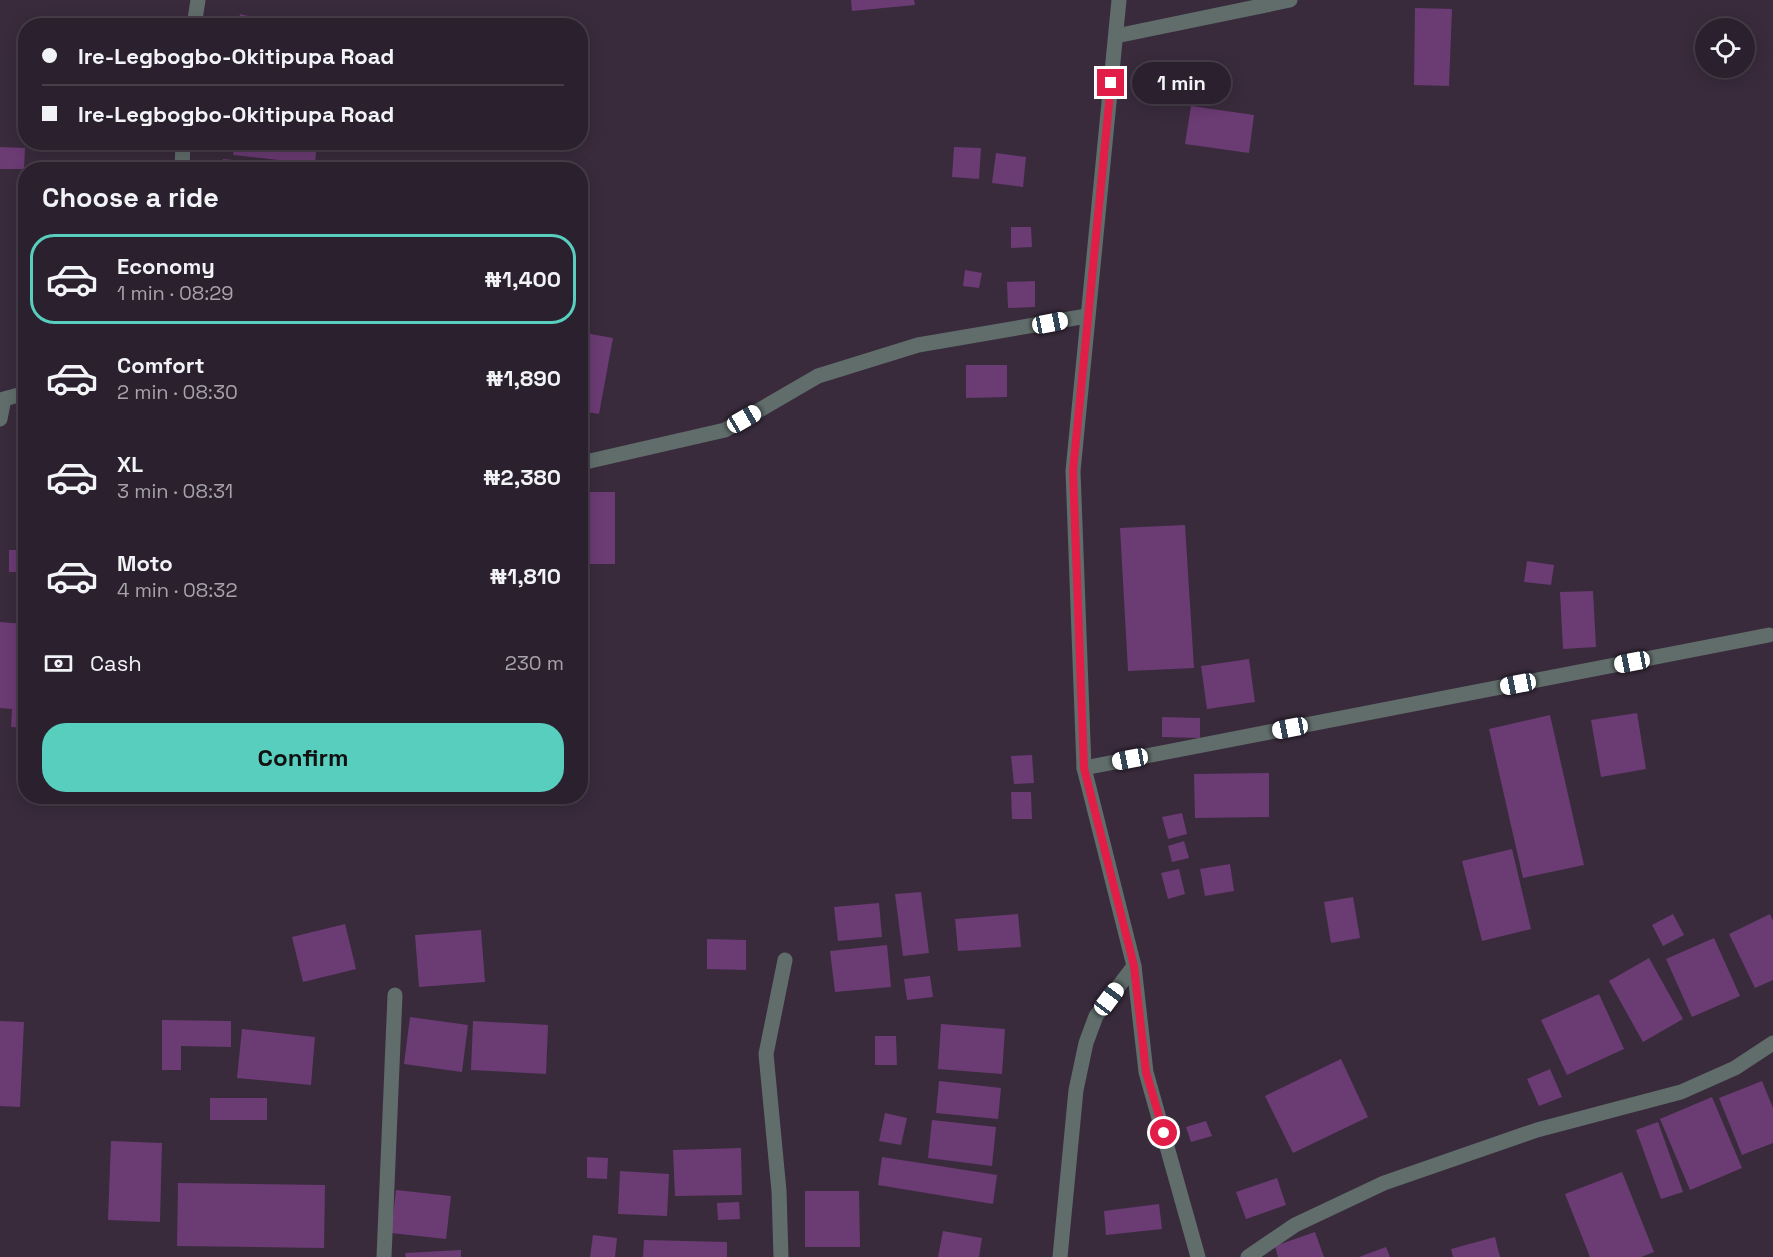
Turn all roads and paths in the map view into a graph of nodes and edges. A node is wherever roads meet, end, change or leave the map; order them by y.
1 (198, 0) edge
2 (1119, 0) edge
3 (1290, 0) edge
4 (195, 18) edge
5 (1116, 36) junction
6 (1087, 316) junction
7 (18, 395) edge
8 (0, 419) edge
9 (588, 461) edge
10 (1769, 635) dead end
11 (1084, 768) junction
12 (785, 960) dead end
13 (1134, 966) junction
14 (395, 995) dead end
15 (1773, 1043) edge
16 (384, 1257) edge
17 (781, 1257) edge
18 (1060, 1257) edge
19 (1198, 1257) edge
20 (1248, 1257) edge

1 - 4 street
2 - 5 street
3 - 5 street
5 - 6 street
6 - 9 street
6 - 11 street
7 - 8 street
10 - 11 street
11 - 13 street
12 - 17 street
13 - 18 street
13 - 19 street
14 - 16 street
15 - 20 street

